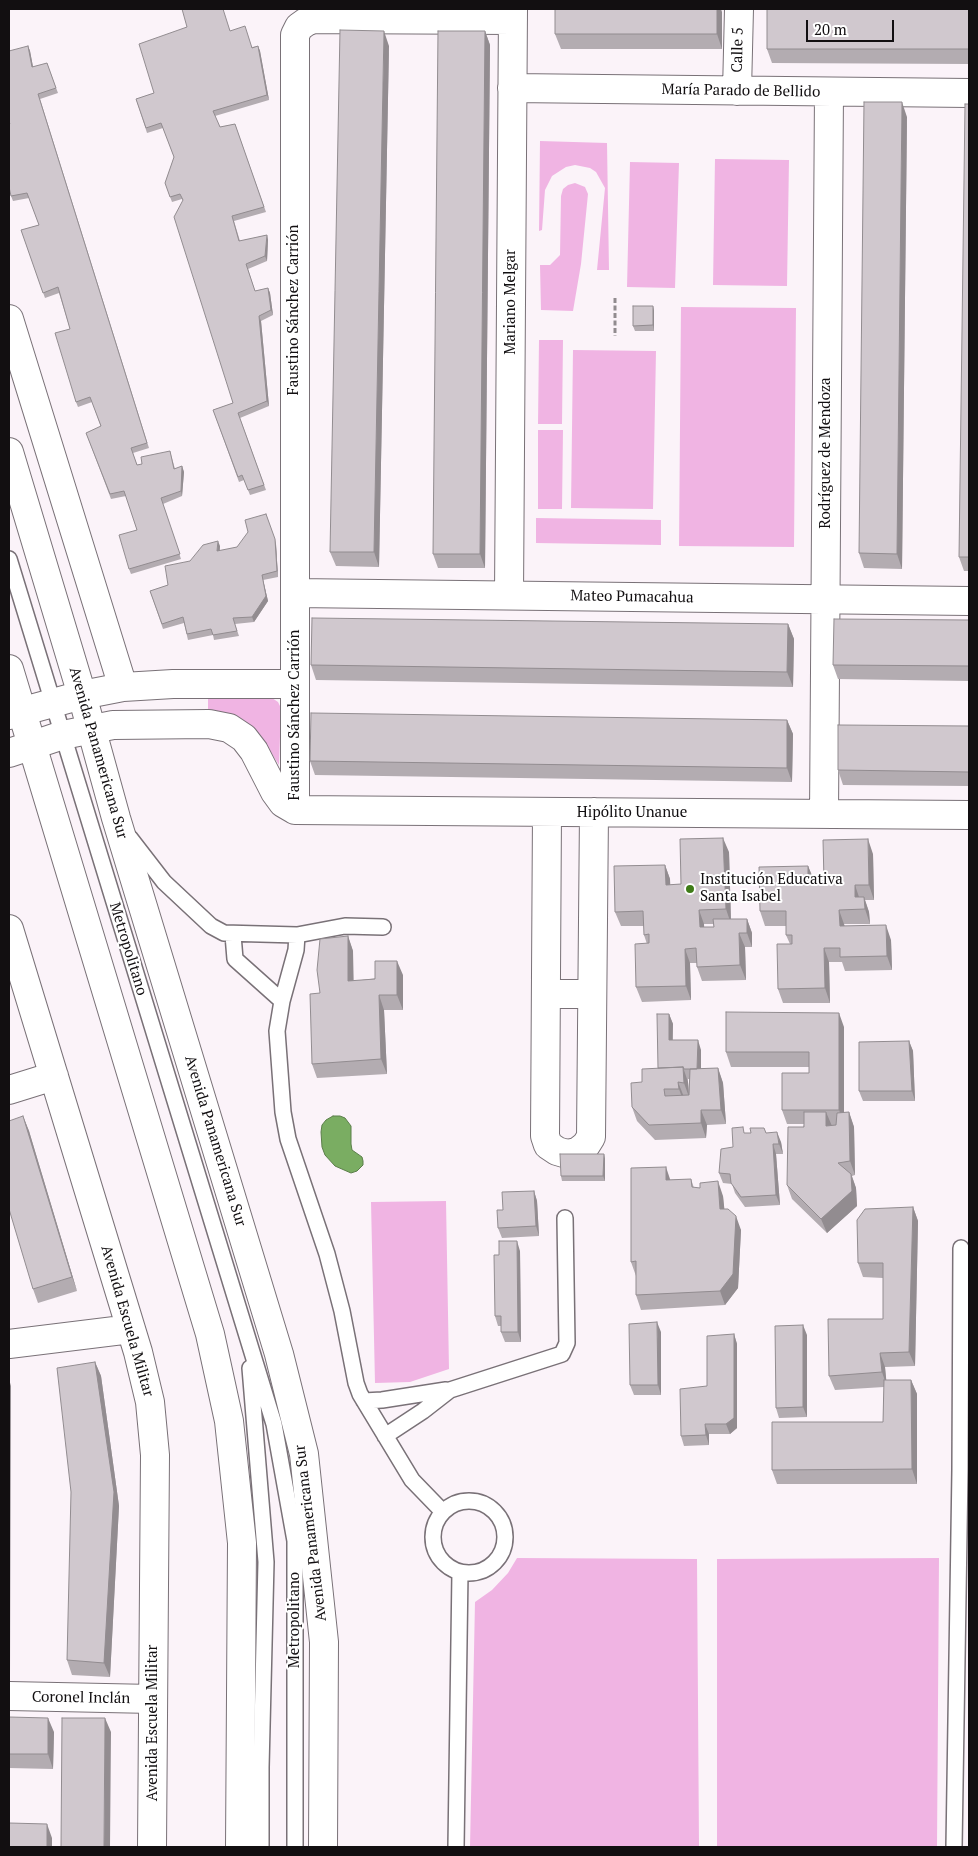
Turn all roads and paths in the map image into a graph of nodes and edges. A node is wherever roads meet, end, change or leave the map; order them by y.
1 (739, 9) edge
2 (513, 14) edge
3 (512, 88) junction
4 (737, 91) junction
5 (829, 92) junction
6 (969, 93) edge
7 (615, 298) dead end
8 (9, 319) edge
9 (615, 336) dead end
10 (9, 452) edge
11 (9, 560) edge
12 (294, 593) junction
13 (509, 595) junction
14 (825, 599) junction
15 (969, 601) edge
16 (9, 668) edge
17 (295, 684) junction
18 (123, 687) junction
19 (82, 695) junction
20 (53, 702) junction
21 (15, 713) edge
22 (92, 728) junction
23 (63, 735) junction
24 (20, 749) edge
25 (295, 810) junction
26 (547, 812) junction
27 (594, 812) junction
28 (824, 814) junction
29 (969, 815) edge
30 (116, 818) junction
31 (383, 927) dead end
32 (9, 929) edge
33 (233, 935) junction
34 (296, 935) junction
35 (546, 994) junction
36 (592, 994) junction
37 (282, 1001) junction
38 (54, 1076) junction
39 (9, 1090) edge
40 (565, 1218) dead end
41 (961, 1248) dead end
42 (131, 1329) junction
43 (247, 1339) junction
44 (9, 1344) edge
45 (450, 1390) junction
46 (364, 1401) junction
47 (385, 1436) junction
48 (443, 1512) junction
49 (460, 1572) junction
50 (9, 1696) edge
51 (153, 1699) junction
52 (152, 1847) edge
53 (240, 1847) edge
54 (261, 1847) edge
55 (295, 1847) edge
56 (323, 1847) edge
57 (456, 1847) edge
58 (954, 1847) edge

1 - 4 street, Calle 5
2 - 3 street, Mariano Melgar
2 - 12 street, Faustino Sánchez Carrión
3 - 4 street, María Parado de Bellido
3 - 13 street, Mariano Melgar
4 - 5 street, María Parado de Bellido
5 - 6 street, María Parado de Bellido
5 - 14 street, Rodríguez de Mendoza
7 - 9 path
8 - 18 street
10 - 19 street, Avenida Panamericana Sur
11 - 20 lane, Metropolitano
12 - 13 street, Mateo Pumacahua
12 - 17 street, Faustino Sánchez Carrión
13 - 14 street, Mateo Pumacahua
14 - 15 street, Mateo Pumacahua
14 - 28 street, Rodríguez de Mendoza
16 - 21 street
17 - 18 street
17 - 25 street, Faustino Sánchez Carrión
18 - 19 street
19 - 20 street
19 - 22 street, Avenida Panamericana Sur
20 - 21 street
20 - 23 lane, Metropolitano
21 - 24 street
22 - 23 street
22 - 25 street
22 - 30 street, Avenida Panamericana Sur
23 - 24 street
23 - 43 lane, Metropolitano
24 - 53 street
25 - 26 street, Hipólito Unanue
26 - 27 street, Hipólito Unanue
26 - 35 street
27 - 28 street, Hipólito Unanue
27 - 36 street
28 - 29 street, Hipólito Unanue
30 - 33 lane
30 - 56 street, Avenida Panamericana Sur
31 - 34 lane
32 - 38 street, Avenida Escuela Militar
33 - 34 lane
33 - 37 lane
34 - 37 lane
35 - 36 street
35 - 36 street
37 - 46 lane
38 - 39 street
38 - 42 street, Avenida Escuela Militar
40 - 45 lane
41 - 58 lane
42 - 44 street
42 - 51 street, Avenida Escuela Militar
43 - 54 lane, Metropolitano
43 - 55 lane, Metropolitano
45 - 46 lane
45 - 47 lane
46 - 47 lane
47 - 48 lane
48 - 49 lane
48 - 49 lane
49 - 57 lane
50 - 51 street, Coronel Inclán
51 - 52 street, Avenida Escuela Militar

